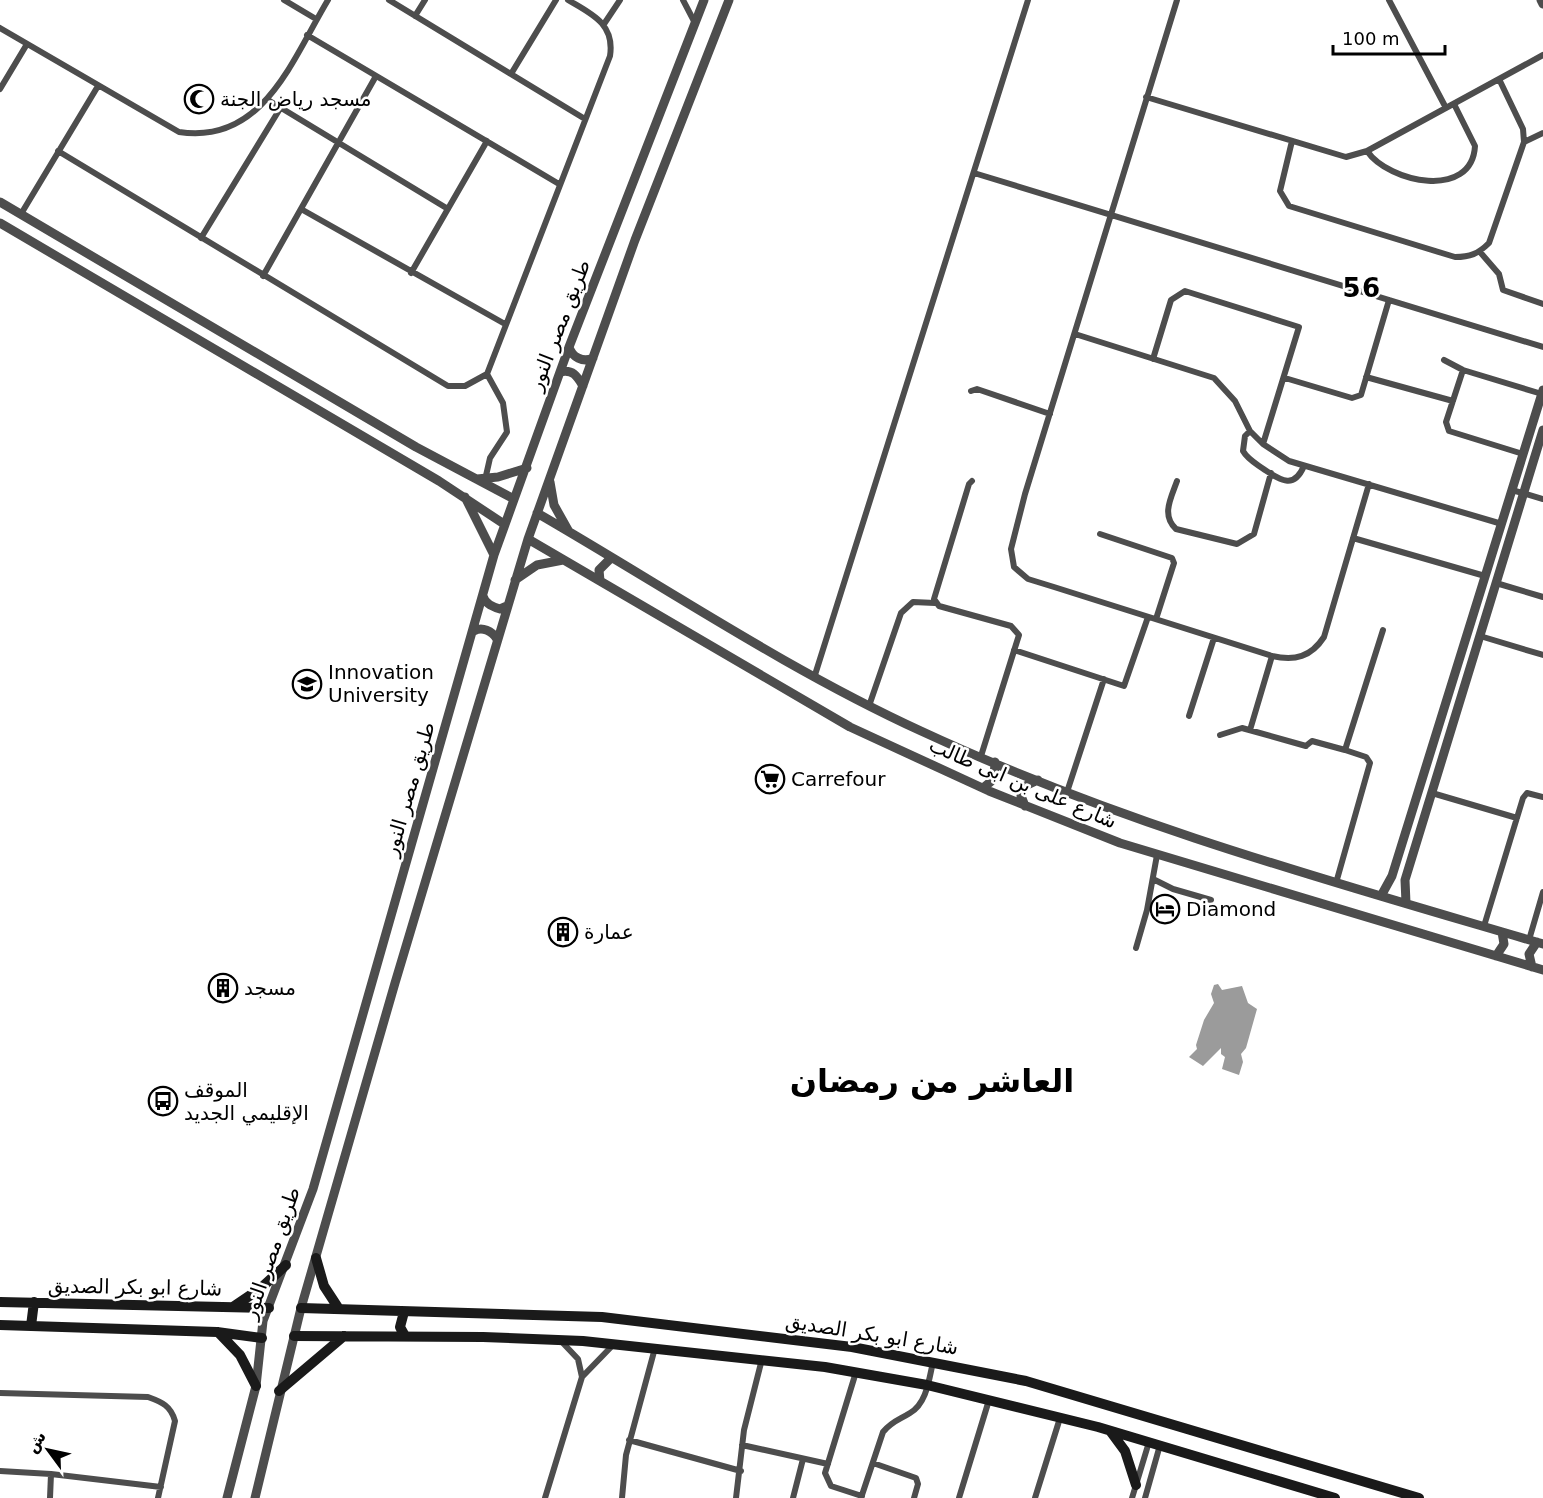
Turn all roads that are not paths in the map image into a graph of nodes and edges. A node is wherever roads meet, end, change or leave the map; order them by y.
1 (284, 0) edge
2 (328, 0) edge
3 (389, 0) edge
4 (425, 0) edge
5 (556, 0) edge
6 (568, 0) edge
7 (620, 0) edge
8 (683, 0) edge
9 (704, 0) edge
10 (729, 0) edge
11 (1029, 0) edge
12 (1177, 0) edge
13 (1389, 0) edge
14 (415, 16) junction
15 (316, 19) junction
16 (604, 24) junction
17 (695, 24) junction
18 (0, 28) edge
19 (307, 35) junction
20 (27, 44) junction
21 (1543, 55) edge
22 (511, 74) junction
23 (376, 76) junction
24 (1499, 79) junction
25 (98, 86) junction
26 (0, 89) edge
27 (1146, 97) junction
28 (268, 100) junction
29 (1454, 104) junction
30 (281, 107) junction
31 (1446, 108) junction
32 (585, 119) junction
33 (1543, 133) edge
34 (487, 141) junction
35 (1292, 141) junction
36 (339, 142) junction
37 (1524, 142) junction
38 (58, 151) junction
39 (1367, 152) junction
40 (974, 173) junction
41 (559, 184) junction
42 (0, 202) edge
43 (300, 209) junction
44 (448, 209) junction
45 (21, 214) junction
46 (1110, 215) junction
47 (0, 223) edge
48 (201, 238) junction
49 (1480, 252) junction
50 (411, 273) junction
51 (263, 276) junction
52 (1389, 300) junction
53 (1543, 304) edge
54 (505, 324) junction
55 (1075, 334) junction
56 (569, 347) junction
57 (1543, 347) edge
58 (593, 358) junction
59 (1153, 359) junction
60 (1444, 360) dead end
61 (1463, 370) junction
62 (560, 372) junction
63 (487, 374) junction
64 (1366, 377) junction
65 (1285, 378) junction
66 (583, 386) junction
67 (971, 391) dead end
68 (1542, 392) edge
69 (1452, 401) junction
70 (1050, 414) junction
71 (1543, 430) edge
72 (1251, 431) junction
73 (1263, 444) junction
74 (1523, 454) junction
75 (448, 465) junction
76 (1304, 465) junction
77 (527, 468) junction
78 (1270, 473) junction
79 (551, 475) junction
80 (474, 478) junction
81 (485, 480) junction
82 (439, 481) junction
83 (972, 481) dead end
84 (1177, 481) dead end
85 (1369, 484) junction
86 (1512, 490) junction
87 (1524, 493) junction
88 (465, 497) junction
89 (514, 499) junction
90 (1543, 499) edge
91 (537, 513) junction
92 (504, 524) junction
93 (1502, 524) junction
94 (569, 532) junction
95 (1100, 534) dead end
96 (1353, 538) junction
97 (528, 539) junction
98 (494, 555) junction
99 (610, 559) junction
100 (563, 560) junction
101 (1486, 575) junction
102 (515, 580) junction
103 (600, 581) junction
104 (1496, 583) junction
105 (1482, 588) junction
106 (483, 596) junction
107 (1543, 597) edge
108 (935, 603) junction
109 (507, 606) junction
110 (1148, 617) junction
111 (1156, 619) junction
112 (1383, 630) dead end
113 (474, 631) junction
114 (1480, 636) junction
115 (1214, 638) junction
116 (497, 639) junction
117 (1014, 650) junction
118 (1543, 655) edge
119 (1272, 656) junction
120 (814, 678) junction
121 (1104, 679) junction
122 (869, 706) junction
123 (1189, 716) dead end
124 (1250, 730) junction
125 (1220, 735) dead end
126 (1345, 750) junction
127 (981, 756) junction
128 (994, 762) junction
129 (1038, 780) junction
130 (983, 788) junction
131 (1067, 792) junction
132 (1432, 793) junction
133 (1543, 797) edge
134 (1025, 806) junction
135 (1517, 818) junction
136 (1157, 855) junction
137 (1153, 879) junction
138 (1336, 883) junction
139 (1543, 892) edge
140 (1381, 896) junction
141 (1211, 900) dead end
142 (1406, 903) junction
143 (1484, 926) junction
144 (1502, 932) junction
145 (1536, 942) edge
146 (1136, 948) dead end
147 (1496, 956) junction
148 (1532, 967) junction
149 (1543, 970) edge
150 (316, 1258) junction
151 (286, 1265) junction
152 (0, 1302) edge
153 (34, 1302) junction
154 (232, 1307) junction
155 (269, 1308) junction
156 (301, 1308) junction
157 (339, 1309) junction
158 (404, 1312) junction
159 (0, 1325) edge
160 (31, 1326) junction
161 (217, 1332) junction
162 (294, 1336) junction
163 (344, 1336) junction
164 (405, 1336) junction
165 (262, 1338) junction
166 (558, 1340) junction
167 (616, 1343) junction
168 (655, 1348) junction
169 (762, 1359) junction
170 (934, 1361) junction
171 (856, 1372) junction
172 (582, 1377) junction
173 (927, 1385) junction
174 (256, 1386) junction
175 (279, 1391) junction
176 (0, 1393) edge
177 (989, 1400) junction
178 (1060, 1418) junction
179 (1111, 1432) junction
180 (629, 1440) junction
181 (1149, 1442) junction
182 (1160, 1445) junction
183 (742, 1446) junction
184 (803, 1459) junction
185 (1143, 1461) junction
186 (873, 1463) junction
187 (828, 1464) junction
188 (1155, 1464) junction
189 (0, 1471) edge
190 (741, 1471) junction
191 (51, 1474) junction
192 (1136, 1485) junction
193 (161, 1487) junction
194 (862, 1497) edge
195 (917, 1497) edge
196 (50, 1498) edge
197 (158, 1498) edge
198 (227, 1498) edge
199 (255, 1498) edge
200 (545, 1498) edge
201 (622, 1498) edge
202 (736, 1498) edge
203 (793, 1498) edge
204 (959, 1498) edge
205 (1035, 1498) edge
206 (1132, 1498) edge
207 (1145, 1498) edge
208 (1334, 1498) edge
209 (1419, 1498) edge

1 - 15 street
2 - 15 street
3 - 14 street
4 - 14 street
5 - 22 street
6 - 16 street
7 - 16 street
8 - 17 street
9 - 17 street, طريق مصر النور
10 - 58 street, طريق مصر النور
11 - 40 street
12 - 27 street
13 - 31 street
14 - 22 street
15 - 19 street
16 - 32 street
17 - 56 street, طريق مصر النور
18 - 20 street
19 - 23 street
19 - 28 street
20 - 25 street
20 - 26 street
21 - 24 street
22 - 32 street
23 - 34 street
23 - 36 street
24 - 29 street
24 - 37 street
25 - 28 street
25 - 38 street
27 - 35 street
27 - 46 street
28 - 30 street
29 - 31 street
29 - 39 street
30 - 36 street
30 - 48 street
31 - 39 street
32 - 41 street
33 - 37 street
34 - 41 street
34 - 44 street
35 - 39 street
35 - 49 street
36 - 43 street
36 - 44 street
37 - 49 street
38 - 45 street
38 - 48 street
40 - 46 street
40 - 120 street
41 - 54 street
42 - 45 street
43 - 50 street
43 - 51 street
44 - 50 street
45 - 75 street
46 - 52 street
46 - 55 street
47 - 82 street
48 - 51 street
49 - 53 street
50 - 54 street
51 - 63 street
52 - 57 street
52 - 64 street
54 - 63 street
55 - 59 street
55 - 70 street
56 - 58 street
56 - 62 street, طريق مصر النور
58 - 66 street, طريق مصر النور
59 - 65 street
59 - 72 street
60 - 61 street
61 - 68 street
61 - 69 street
62 - 66 street
62 - 77 street, طريق مصر النور
63 - 81 street
64 - 65 street
64 - 69 street
65 - 73 street
66 - 79 street, طريق مصر النور
67 - 70 street
68 - 74 street
69 - 74 street
70 - 110 street
71 - 87 street
72 - 73 street
72 - 78 street
73 - 76 street
74 - 86 street
75 - 80 street
75 - 82 street
76 - 78 street
76 - 85 street
77 - 81 street
77 - 89 street, طريق مصر النور
78 - 84 street
79 - 91 street, طريق مصر النور
79 - 94 street
80 - 81 street
80 - 89 street
82 - 88 street
83 - 108 street
85 - 93 street
85 - 96 street
86 - 87 street
86 - 93 street
87 - 90 street
87 - 104 street
88 - 92 street
88 - 98 street
89 - 92 street, طريق مصر النور
91 - 94 street, شارع على بن ابى طالب
91 - 97 street, طريق مصر النور
92 - 98 street, طريق مصر النور
93 - 101 street
94 - 99 street, شارع على بن ابى طالب
95 - 111 street
96 - 101 street
96 - 119 street
97 - 100 street, شارع على بن ابى طالب
97 - 102 street, طريق مصر النور
98 - 106 street, طريق مصر النور
99 - 103 street
99 - 120 street, شارع على بن ابى طالب
100 - 102 street
100 - 103 street, شارع على بن ابى طالب
101 - 104 street
101 - 105 street
102 - 109 street, طريق مصر النور
103 - 130 street, شارع على بن ابى طالب
104 - 105 street
104 - 107 street
104 - 114 street
105 - 140 street
106 - 109 street
106 - 113 street, طريق مصر النور
108 - 117 street
108 - 122 street
109 - 116 street, طريق مصر النور
110 - 111 street
110 - 121 street
111 - 115 street
112 - 126 street
113 - 116 street
113 - 151 street, طريق مصر النور
114 - 118 street
114 - 132 street
115 - 119 street
115 - 123 street
116 - 150 street, طريق مصر النور
117 - 121 street
117 - 127 street
119 - 124 street
120 - 122 street, شارع على بن ابى طالب
121 - 131 street
122 - 127 street, شارع على بن ابى طالب
124 - 125 street
124 - 126 street
126 - 138 street
127 - 128 street, شارع على بن ابى طالب
128 - 129 street, شارع على بن ابى طالب
128 - 130 street
129 - 131 street, شارع على بن ابى طالب
129 - 134 street
130 - 134 street, شارع على بن ابى طالب
131 - 138 street, شارع على بن ابى طالب
132 - 135 street
132 - 142 street
133 - 135 street
134 - 136 street, شارع على بن ابى طالب
135 - 143 street
136 - 137 street
136 - 147 street, شارع على بن ابى طالب
137 - 141 street
137 - 146 street
138 - 140 street, شارع على بن ابى طالب
139 - 145 street
140 - 142 street, شارع على بن ابى طالب
142 - 143 street, شارع على بن ابى طالب
143 - 144 street, شارع على بن ابى طالب
144 - 145 street, شارع على بن ابى طالب
144 - 147 street
145 - 148 street
147 - 148 street, شارع على بن ابى طالب
148 - 149 street, شارع على بن ابى طالب
150 - 156 street, طريق مصر النور
150 - 157 main road
151 - 154 main road
151 - 155 street, طريق مصر النور
152 - 153 main road, شارع ابو بكر الصديق
153 - 154 main road, شارع ابو بكر الصديق
153 - 160 main road
154 - 155 main road, شارع ابو بكر الصديق
155 - 165 street, طريق مصر النور
156 - 157 main road, شارع ابو بكر الصديق
156 - 162 street, طريق مصر النور
157 - 158 main road, شارع ابو بكر الصديق
158 - 164 main road
158 - 170 main road, شارع ابو بكر الصديق
159 - 160 main road
160 - 161 main road
161 - 165 main road
161 - 174 main road
162 - 163 main road, شارع ابو بكر الصديق
162 - 175 street, طريق مصر النور
163 - 164 main road, شارع ابو بكر الصديق
163 - 175 main road
164 - 166 main road, شارع ابو بكر الصديق
165 - 174 street, طريق مصر النور
166 - 167 main road, شارع ابو بكر الصديق
166 - 172 street
167 - 168 main road, شارع ابو بكر الصديق
167 - 172 street
168 - 169 main road, شارع ابو بكر الصديق
168 - 180 street
169 - 171 main road, شارع ابو بكر الصديق
169 - 183 street
170 - 173 street
170 - 209 main road, شارع ابو بكر الصديق
171 - 173 main road, شارع ابو بكر الصديق
171 - 187 street
172 - 200 street
173 - 177 main road, شارع ابو بكر الصديق
173 - 186 street
174 - 198 street, طريق مصر النور
175 - 199 street, طريق مصر النور
176 - 193 street
177 - 178 main road, شارع ابو بكر الصديق
177 - 204 street
178 - 179 main road, شارع ابو بكر الصديق
178 - 205 street
179 - 181 main road, شارع ابو بكر الصديق
179 - 192 main road
180 - 190 street
180 - 201 street
181 - 182 main road, شارع ابو بكر الصديق
181 - 185 street
182 - 188 street
182 - 208 main road, شارع ابو بكر الصديق
183 - 184 street
183 - 190 street
184 - 187 street
184 - 203 street
185 - 188 street
185 - 192 street
186 - 194 street
186 - 195 street
187 - 194 street
188 - 207 street
189 - 191 street
190 - 202 street
191 - 193 street
191 - 196 street
192 - 206 street
193 - 197 street

